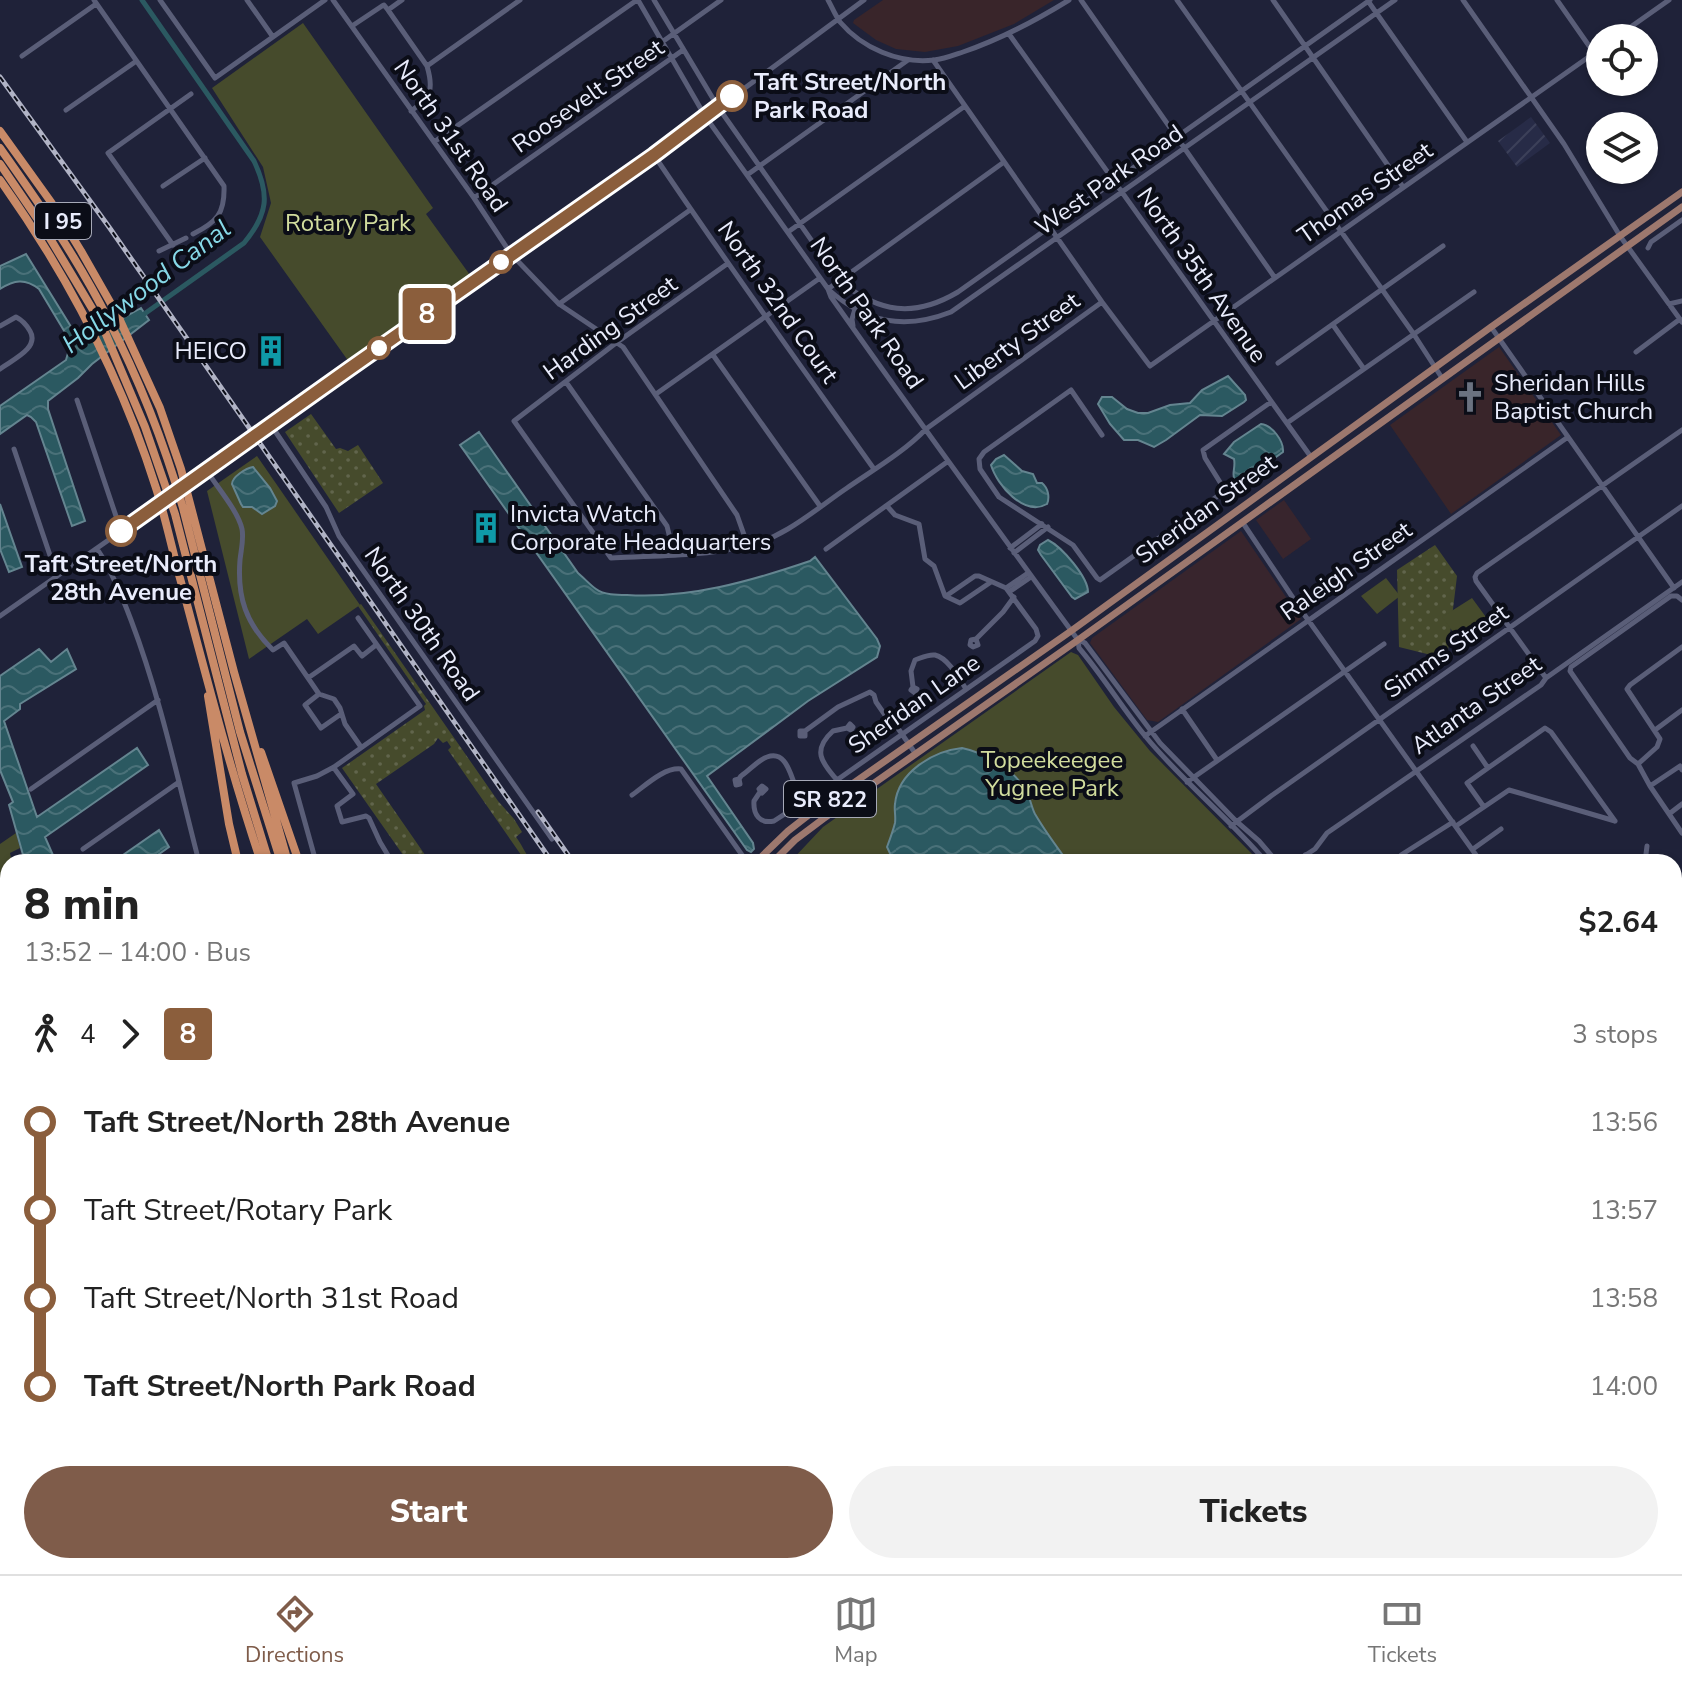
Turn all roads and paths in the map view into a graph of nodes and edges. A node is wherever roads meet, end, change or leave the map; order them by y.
1 (160, 0) edge
2 (247, 0) edge
3 (325, 0) edge
4 (333, 0) edge
5 (402, 0) edge
6 (520, 0) edge
7 (637, 0) edge
8 (654, 0) edge
9 (721, 0) edge
10 (828, 0) edge
11 (864, 0) edge
12 (1069, 0) edge
13 (1081, 0) edge
14 (1177, 0) edge
15 (1273, 0) edge
16 (1369, 0) edge
17 (1395, 0) edge
18 (1463, 0) edge
19 (1557, 0) edge
20 (1651, 0) edge
21 (1669, 0) edge
22 (95, 2) edge
23 (1657, 9) junction
24 (388, 10) junction
25 (1377, 13) junction
26 (837, 19) junction
27 (1635, 24) edge
28 (352, 26) junction
29 (673, 34) junction
30 (1009, 34) junction
31 (273, 37) junction
32 (1586, 37) edge
33 (662, 42) junction
34 (1305, 45) junction
35 (683, 50) junction
36 (22, 56) dead end
37 (1313, 57) junction
38 (672, 58) junction
39 (1586, 59) edge
40 (908, 60) junction
41 (933, 60) junction
42 (135, 62) junction
43 (427, 66) junction
44 (1241, 91) junction
45 (191, 94) dead end
46 (1531, 97) junction
47 (1249, 103) junction
48 (965, 106) junction
49 (718, 107) junction
50 (171, 109) junction
51 (66, 110) dead end
52 (411, 111) junction
53 (705, 116) junction
54 (0, 131) edge
55 (1178, 136) junction
56 (434, 142) junction
57 (1467, 142) junction
58 (0, 148) edge
59 (1186, 148) junction
60 (654, 155) junction
61 (205, 158) junction
62 (1004, 162) junction
63 (0, 164) edge
64 (758, 167) junction
65 (747, 175) junction
66 (0, 180) edge
67 (1114, 181) junction
68 (163, 186) dead end
69 (1403, 187) junction
70 (1122, 192) junction
71 (1682, 192) edge
72 (474, 198) junction
73 (1682, 207) edge
74 (690, 210) junction
75 (1682, 220) edge
76 (799, 224) junction
77 (1050, 226) junction
78 (788, 232) junction
79 (1340, 233) junction
80 (193, 234) dead end
81 (1620, 236) junction
82 (186, 238) dead end
83 (1058, 238) junction
84 (173, 245) junction
85 (1627, 245) junction
86 (1443, 246) dead end
87 (1648, 248) dead end
88 (159, 251) dead end
89 (511, 254) junction
90 (727, 264) junction
91 (820, 278) junction
92 (1275, 278) junction
93 (840, 281) junction
94 (828, 289) junction
95 (1381, 290) junction
96 (1474, 292) dead end
97 (859, 296) junction
98 (1102, 302) junction
99 (559, 304) junction
100 (1682, 304) edge
101 (1670, 306) junction
102 (855, 309) junction
103 (766, 316) junction
104 (1681, 320) edge
105 (110, 321) junction
106 (1213, 322) junction
107 (1333, 325) junction
108 (0, 326) edge
109 (854, 327) junction
110 (1491, 327) junction
111 (1413, 333) junction
112 (1498, 337) junction
113 (616, 343) junction
114 (118, 351) junction
115 (1636, 352) dead end
116 (713, 355) junction
117 (1278, 363) dead end
118 (1435, 368) junction
119 (0, 369) edge
120 (1364, 369) junction
121 (1442, 378) junction
122 (566, 382) junction
123 (656, 394) junction
124 (77, 400) dead end
125 (1271, 402) junction
126 (1287, 423) junction
127 (1358, 424) junction
128 (271, 425) junction
129 (926, 429) junction
130 (1682, 430) edge
131 (1365, 433) junction
132 (1102, 435) dead end
133 (1568, 437) junction
134 (14, 449) dead end
135 (1311, 458) junction
136 (947, 462) junction
137 (874, 469) junction
138 (207, 471) junction
139 (177, 472) junction
140 (1602, 486) junction
141 (1245, 504) junction
142 (187, 505) junction
143 (820, 506) junction
144 (887, 506) junction
145 (1682, 506) edge
146 (1242, 522) junction
147 (1045, 525) junction
148 (121, 531) junction
149 (1638, 537) junction
150 (748, 546) junction
151 (97, 549) junction
152 (826, 549) dead end
153 (1012, 551) junction
154 (674, 555) junction
155 (611, 558) joint
156 (1029, 575) junction
157 (57, 576) junction
158 (991, 582) junction
159 (1682, 582) edge
160 (1674, 588) junction
161 (1010, 592) junction
162 (946, 596) junction
163 (1682, 600) edge
164 (0, 616) edge
165 (358, 618) dead end
166 (1309, 620) junction
167 (1509, 629) junction
168 (1071, 631) junction
169 (976, 639) dead end
170 (1078, 640) junction
171 (1384, 644) dead end
172 (377, 645) junction
173 (1682, 647) edge
174 (1345, 671) junction
175 (234, 672) junction
176 (308, 678) junction
177 (1546, 678) junction
178 (208, 679) junction
179 (913, 687) dead end
180 (966, 689) junction
181 (319, 694) junction
182 (158, 700) junction
183 (1182, 709) junction
184 (1682, 710) edge
185 (341, 714) junction
186 (1380, 720) junction
187 (847, 728) dead end
188 (1655, 730) junction
189 (805, 731) dead end
190 (902, 734) junction
191 (1148, 734) junction
192 (909, 744) junction
193 (1473, 746) dead end
194 (361, 747) junction
195 (915, 753) junction
196 (1217, 760) junction
197 (1638, 764) junction
198 (334, 767) junction
199 (1488, 768) junction
200 (1681, 768) edge
201 (1416, 770) junction
202 (1194, 777) junction
203 (739, 779) dead end
204 (837, 780) junction
205 (179, 782) junction
206 (1187, 782) junction
207 (1650, 786) junction
208 (31, 789) dead end
209 (760, 792) dead end
210 (632, 795) dead end
211 (807, 801) junction
212 (1682, 804) edge
213 (1484, 807) junction
214 (1669, 814) junction
215 (1233, 824) junction
216 (1454, 824) junction
217 (1501, 829) dead end
218 (1682, 833) edge
219 (552, 839) dead end
220 (1647, 846) dead end
221 (83, 849) dead end
222 (1473, 849) junction
223 (197, 854) edge
224 (236, 854) edge
225 (258, 854) edge
226 (267, 854) edge
227 (278, 854) edge
228 (286, 854) edge
229 (296, 854) edge
230 (314, 854) edge
231 (387, 854) edge
232 (741, 854) edge
233 (763, 854) edge
234 (781, 854) edge
235 (1259, 854) edge
236 (1270, 854) edge
237 (1307, 854) edge
238 (1403, 854) edge
239 (1476, 854) edge
240 (1646, 854) edge

1 - 31 street
2 - 31 street
3 - 31 street
4 - 28 street, North 31st Road
5 - 24 street
6 - 43 street
7 - 33 street, North Park Road
7 - 56 street
8 - 29 street, North Park Road
9 - 29 street, Roosevelt Street
10 - 26 street
11 - 26 street
12 - 30 street
13 - 55 street
14 - 44 street
15 - 34 street
16 - 25 street
16 - 34 street, West Park Road
17 - 25 street, West Park Road
18 - 46 street
19 - 32 street
20 - 23 street
21 - 23 street
22 - 36 street
22 - 42 street
23 - 27 street
24 - 28 street
24 - 43 street
25 - 37 street, West Park Road
25 - 57 street
26 - 40 street
26 - 49 street
28 - 52 street, North 31st Road
29 - 33 street, Roosevelt Street
29 - 35 street, North Park Road
30 - 41 street
30 - 67 street, North 35th Avenue
33 - 38 street, North Park Road
34 - 37 street
34 - 44 street, West Park Road
35 - 38 street, Roosevelt Street
35 - 49 street, North Park Road
37 - 47 street, West Park Road
37 - 69 street
38 - 53 street, North Park Road
38 - 72 street, Roosevelt Street
39 - 46 street, Thomas Street
40 - 41 street
40 - 64 street
41 - 48 street
42 - 50 street
42 - 51 street
43 - 52 street
44 - 47 street
44 - 55 street, West Park Road
45 - 50 street
46 - 57 street, Thomas Street
46 - 81 street
47 - 59 street, West Park Road
47 - 79 street
48 - 62 street
48 - 76 street
49 - 53 street
49 - 64 street, North Park Road
50 - 61 street
50 - 84 street
52 - 56 street, North 31st Road
53 - 60 street
53 - 65 street, North Park Road
54 - 105 highway, I 95
55 - 59 street
55 - 67 street, West Park Road
56 - 72 street, North 31st Road
57 - 69 street, Thomas Street
58 - 105 highway
59 - 70 street, West Park Road
59 - 92 street
60 - 74 street, North 32nd Court
60 - 89 street
61 - 68 street
61 - 80 street
62 - 77 street
62 - 93 street
63 - 105 highway
64 - 65 street
64 - 76 street, North Park Road
65 - 78 street, North Park Road
66 - 178 highway, I 95
67 - 70 street, North 35th Avenue
67 - 77 street, West Park Road
69 - 79 street, Thomas Street
70 - 83 street, West Park Road
70 - 106 street, North 35th Avenue
71 - 81 main road, Sheridan Street / SR 822
72 - 89 street, North 31st Road
73 - 85 main road, Sheridan Street / SR 822
74 - 90 street, North 32nd Court
74 - 99 street
75 - 87 street
76 - 78 street
76 - 93 street, North Park Road
77 - 83 street
77 - 97 street, West Park Road
78 - 91 street, North Park Road
79 - 92 street, Thomas Street
79 - 95 street
81 - 85 street
81 - 110 main road, Sheridan Street / SR 822
82 - 84 street
83 - 98 street
83 - 102 street, West Park Road
84 - 88 street
85 - 101 street
85 - 112 main road, Sheridan Street / SR 822
86 - 95 street
89 - 99 street, North 31st Road
89 - 128 street
90 - 103 street, North 32nd Court
90 - 113 street, Harding Street
91 - 94 street, North Park Road
91 - 103 street
92 - 106 street, Thomas Street
93 - 94 street
93 - 97 street, West Park Road
94 - 102 street, West Park Road
94 - 109 street, North Park Road
95 - 107 street
95 - 111 street
96 - 111 street, Sheridan Street
97 - 102 street
98 - 106 street, Thomas Street
98 - 129 street, Liberty Street
99 - 113 street, North 31st Road
100 - 101 street
101 - 104 street
102 - 109 street
103 - 116 street
103 - 137 street, North 32nd Court
104 - 115 street
105 - 114 highway
105 - 139 highway, I 95
106 - 125 street, North 35th Avenue
107 - 117 street
107 - 120 street
108 - 119 street
109 - 129 street, North Park Road
110 - 112 street
110 - 118 main road, Sheridan Street / SR 822
111 - 118 street
111 - 120 street, Sheridan Street
112 - 121 main road, Sheridan Street / SR 822
112 - 133 street
113 - 122 street, Harding Street
113 - 123 street, North 31st Road
114 - 139 highway
114 - 226 highway
116 - 123 street
116 - 143 street
118 - 121 street
118 - 127 main road, Sheridan Street / SR 822
120 - 126 street, Sheridan Street
121 - 131 main road, Sheridan Street / SR 822
122 - 154 street
122 - 155 street, Harding Street
123 - 150 street, North 31st Road
124 - 148 street
125 - 126 street, North 35th Avenue
125 - 147 street
126 - 135 street, North 35th Avenue
127 - 131 main road
127 - 135 main road, Sheridan Street / SR 822
128 - 138 street
128 - 219 street, North 30th Road
129 - 136 street, North Park Road
129 - 137 street, Liberty Street
130 - 140 street
131 - 146 main road, Sheridan Street / SR 822
132 - 147 street
133 - 140 street
133 - 166 street, Raleigh Street
134 - 157 street
135 - 141 main road, Sheridan Street / SR 822
136 - 144 street
136 - 153 street, North Park Road
137 - 143 street, Liberty Street
138 - 148 street
138 - 176 street
139 - 142 highway, I 95
140 - 149 street
140 - 167 street
141 - 146 main road
141 - 168 main road, Sheridan Street / SR 822
142 - 175 highway, I 95
142 - 227 highway
143 - 150 street, Liberty Street
144 - 152 street
144 - 162 street
145 - 149 street, Simms Street
146 - 166 street
146 - 170 main road, Sheridan Street / SR 822
147 - 153 street
148 - 151 street
149 - 160 street
149 - 167 street, Simms Street
150 - 154 street, Liberty Street
151 - 157 street
151 - 182 street
153 - 156 street, North Park Road
154 - 155 street, Liberty Street
156 - 161 street
156 - 168 street, North Park Road
157 - 164 street
158 - 161 street
158 - 162 street
158 - 162 street
159 - 160 street, Atlanta Street
160 - 177 street, Atlanta Street
161 - 169 street
161 - 180 street, Sheridan Lane
163 - 197 street
165 - 172 street
166 - 174 street
166 - 183 street, Raleigh Street
167 - 177 street
167 - 186 street, Simms Street
168 - 170 street, North Park Road
168 - 192 main road, Sheridan Street / SR 822
170 - 191 street, North Park Road
170 - 195 main road, Sheridan Street / SR 822
171 - 174 street
172 - 176 street
172 - 194 street
173 - 188 street
174 - 186 street
174 - 196 street
175 - 228 highway, I 95
175 - 229 highway
176 - 181 street
177 - 201 street, Atlanta Street
178 - 224 highway
178 - 225 highway, I 95
179 - 180 street
180 - 190 street, Sheridan Lane
181 - 185 street
181 - 185 street
182 - 205 street
182 - 208 street
183 - 191 street, Raleigh Street
183 - 196 street
184 - 188 street
185 - 194 street
186 - 201 street
186 - 215 street, Simms Street
187 - 204 street
188 - 197 street
189 - 190 street
190 - 192 street
190 - 204 street, Sheridan Lane
191 - 202 street, North Park Road
191 - 206 street, North Park Road
192 - 195 street
192 - 233 main road, Sheridan Street / SR 822
193 - 199 street
194 - 198 street
195 - 234 main road, Sheridan Street / SR 822
196 - 202 street
197 - 207 street
198 - 230 street
198 - 231 street
199 - 213 street
199 - 213 street
200 - 207 street
201 - 216 street
201 - 237 street, Atlanta Street
202 - 206 street
202 - 215 street, North Park Road
203 - 211 street
204 - 211 street, Sheridan Lane
205 - 221 street
205 - 223 street
206 - 215 street, North Park Road
207 - 214 street
209 - 211 street, Sheridan Lane
210 - 232 street
212 - 214 street
213 - 216 street
214 - 218 street
215 - 235 street, North Park Road
215 - 236 street, North Park Road
216 - 222 street
216 - 238 street
217 - 222 street
220 - 240 street
222 - 239 street

